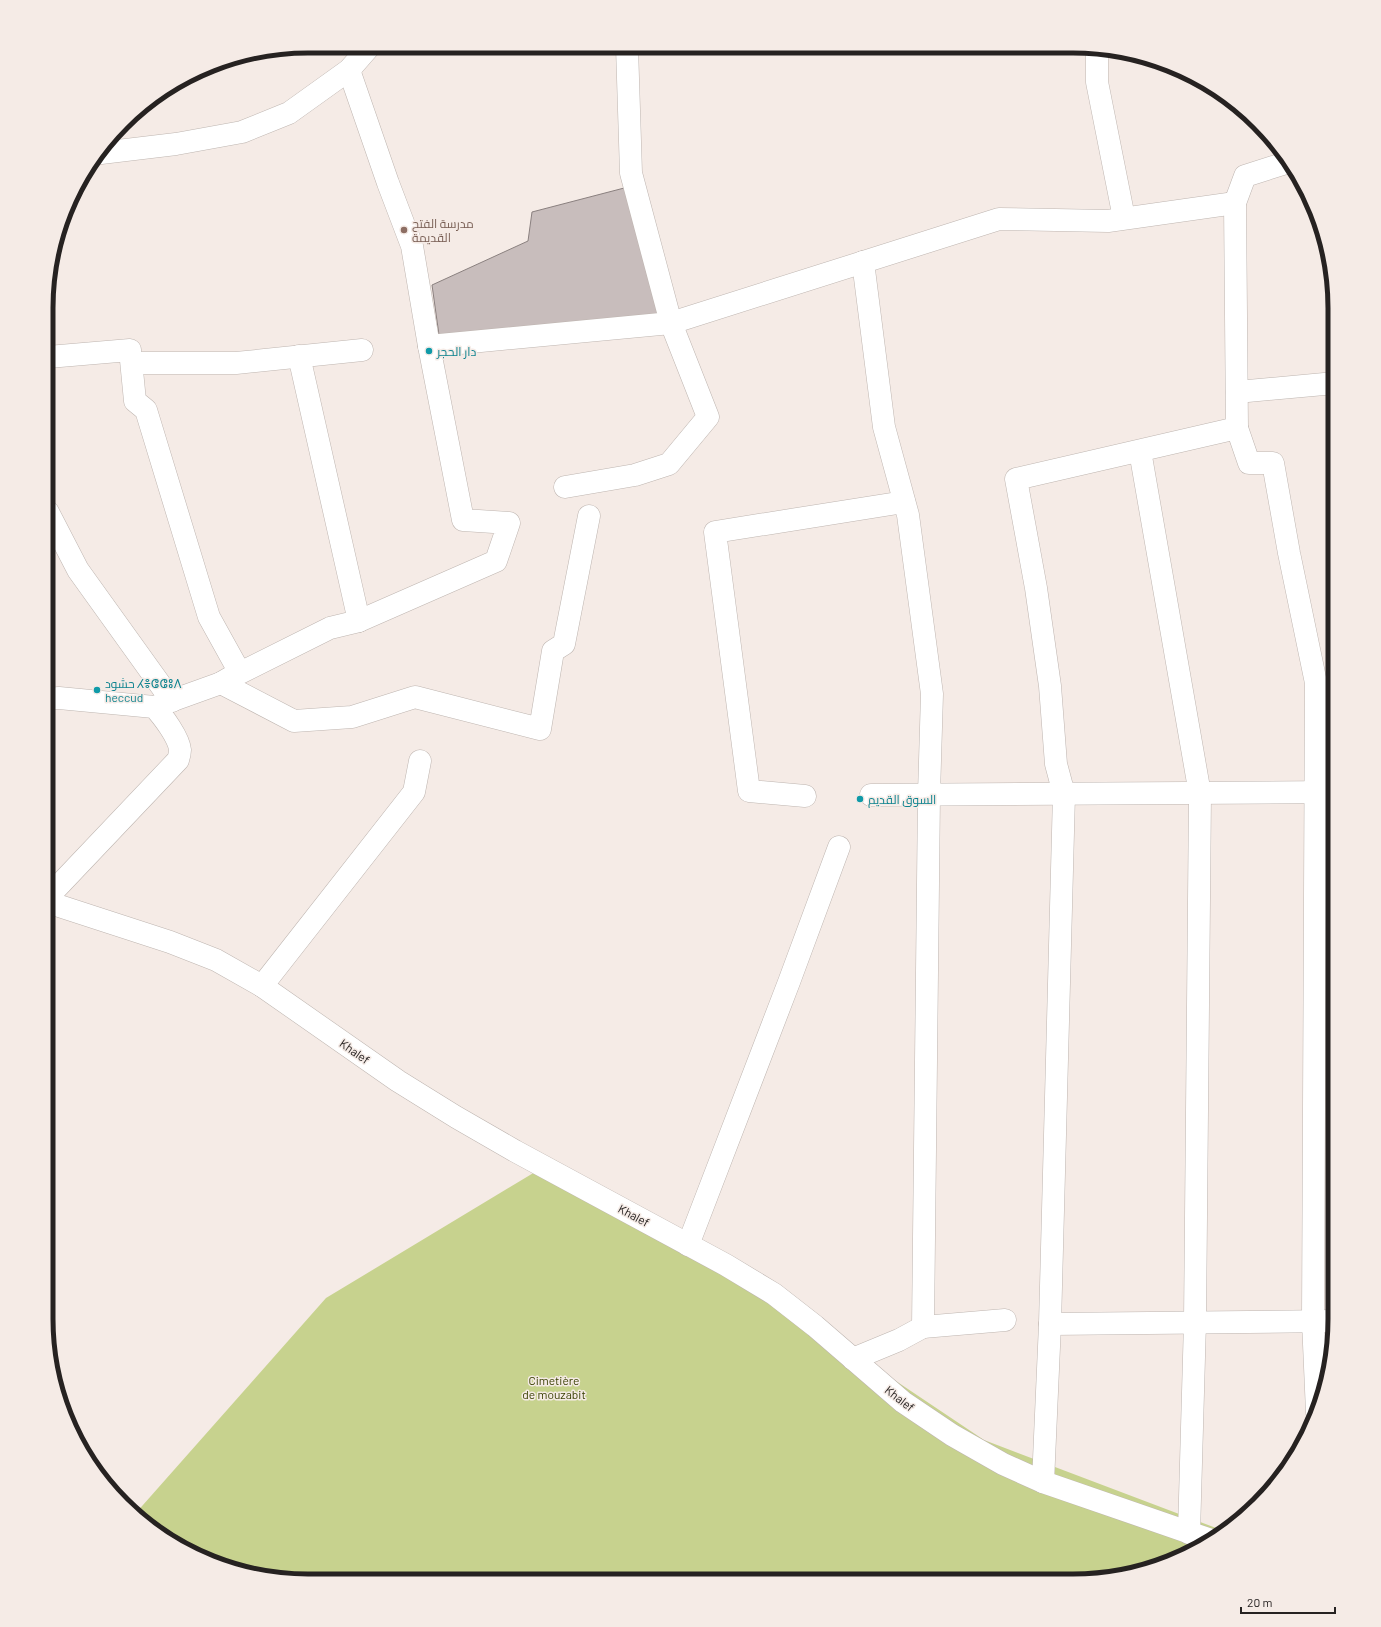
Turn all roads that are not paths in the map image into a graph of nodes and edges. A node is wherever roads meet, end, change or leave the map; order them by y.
1 (365, 53) edge
2 (627, 53) edge
3 (1097, 54) edge
4 (349, 70) junction
5 (107, 152) edge
6 (1283, 164) edge
7 (1235, 203) junction
8 (1124, 218) junction
9 (863, 262) junction
10 (671, 323) junction
11 (429, 346) junction
12 (362, 350) dead end
13 (299, 356) junction
14 (53, 357) edge
15 (132, 363) junction
16 (1328, 384) edge
17 (1237, 392) junction
18 (1237, 428) junction
19 (1140, 451) junction
20 (565, 488) dead end
21 (904, 502) junction
22 (589, 516) dead end
23 (53, 522) edge
24 (359, 621) junction
25 (230, 678) junction
26 (53, 698) edge
27 (163, 704) junction
28 (420, 761) dead end
29 (1325, 792) edge
30 (871, 794) dead end
31 (929, 794) junction
32 (1064, 794) junction
33 (1200, 794) junction
34 (805, 796) dead end
35 (839, 848) dead end
36 (53, 892) edge
37 (53, 904) edge
38 (262, 986) junction
39 (688, 1245) junction
40 (1005, 1320) dead end
41 (1324, 1321) edge
42 (1195, 1322) junction
43 (1050, 1324) junction
44 (923, 1327) junction
45 (853, 1359) junction
46 (1319, 1385) edge
47 (1043, 1482) junction
48 (1189, 1533) junction
49 (1204, 1538) edge

1 - 4 street
2 - 10 street
3 - 8 street
4 - 5 street
4 - 11 street
6 - 7 street
7 - 8 street
7 - 17 street
8 - 9 street
9 - 10 street
9 - 21 street
10 - 11 street
10 - 20 street
11 - 24 street
12 - 13 street
13 - 15 street
13 - 24 street
14 - 15 street
15 - 25 street
16 - 17 street
17 - 18 street
18 - 19 street
18 - 29 street
19 - 32 street
19 - 33 street
21 - 31 street
21 - 34 street
22 - 25 street
23 - 27 street
24 - 25 street
25 - 27 street
26 - 27 street
27 - 36 street
28 - 38 street
29 - 33 street
29 - 41 street
30 - 31 street
31 - 32 street
31 - 44 street
32 - 33 street
32 - 43 street
33 - 42 street
35 - 39 street
37 - 38 street, Khalef
38 - 39 street, Khalef
39 - 45 street, Khalef
40 - 44 street
41 - 42 street
41 - 46 street
42 - 43 street
42 - 48 street
43 - 47 street
44 - 45 street
45 - 47 street, Khalef
47 - 48 street, Khalef
48 - 49 street, Khalef

